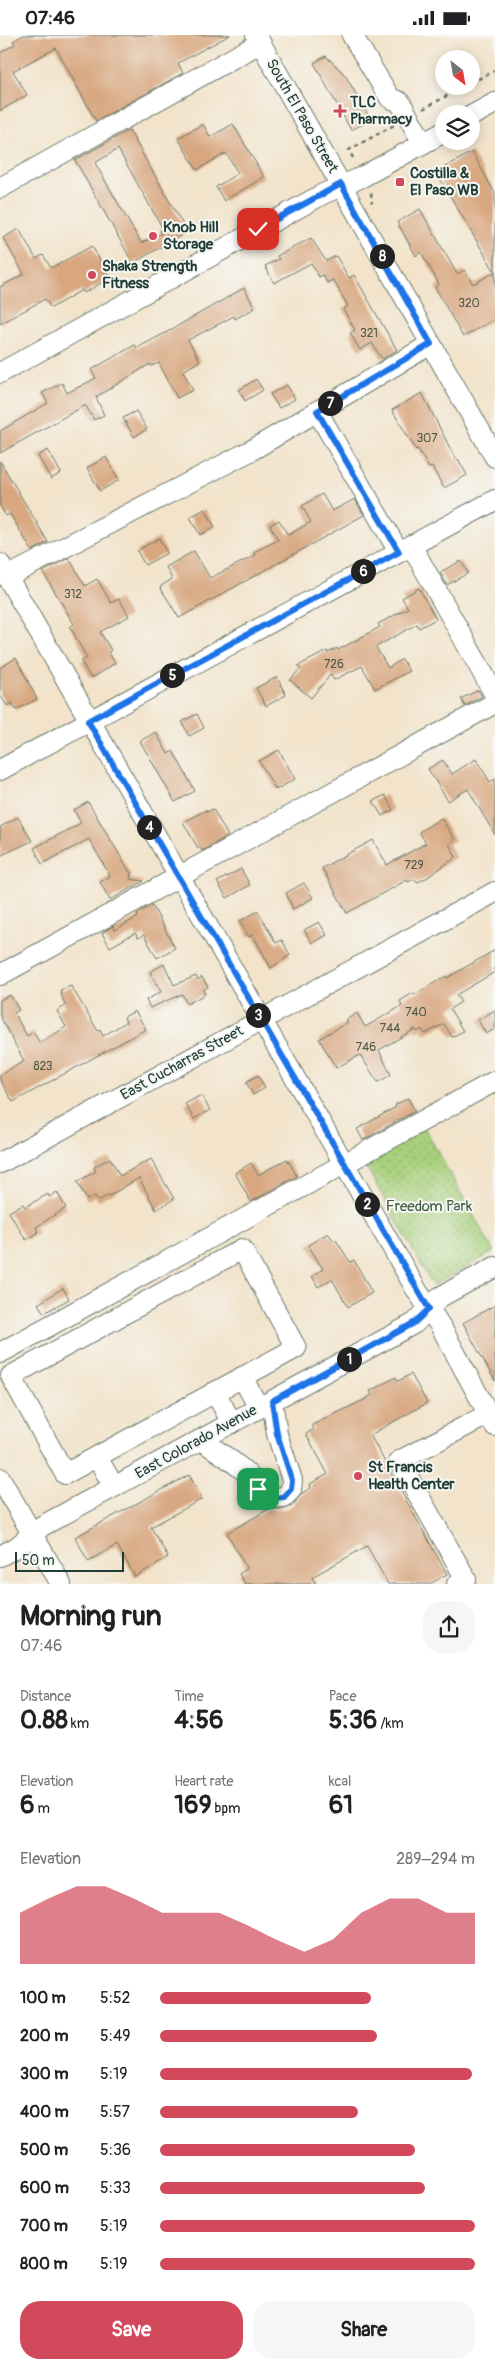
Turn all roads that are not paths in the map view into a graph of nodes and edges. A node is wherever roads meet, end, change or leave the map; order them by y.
1 (352, 35) edge
2 (258, 39) edge
3 (495, 103) edge
4 (480, 111) edge
5 (435, 136) edge
6 (423, 143) junction
7 (341, 184) junction
8 (0, 188) edge
9 (431, 344) junction
10 (0, 373) edge
11 (317, 411) junction
12 (495, 457) edge
13 (495, 500) edge
14 (405, 548) junction
15 (2, 568) edge
16 (495, 695) edge
17 (495, 703) edge
18 (88, 721) junction
19 (0, 770) edge
20 (178, 877) junction
21 (495, 892) edge
22 (0, 975) edge
23 (261, 1020) junction
24 (495, 1081) edge
25 (0, 1163) edge
26 (344, 1163) junction
27 (495, 1267) edge
28 (429, 1309) junction
29 (0, 1353) edge
30 (242, 1377) junction
31 (215, 1392) junction
32 (266, 1404) junction
33 (492, 1420) edge
34 (232, 1423) junction
35 (200, 1440) junction
36 (97, 1457) junction
37 (0, 1478) edge
38 (114, 1487) junction
39 (33, 1535) junction
40 (0, 1556) edge
41 (61, 1584) edge
42 (458, 1584) edge

1 - 6 street
2 - 7 street, South El Paso Street
2 - 8 street
3 - 4 street
5 - 6 street
6 - 7 street
7 - 9 street, South El Paso Street
7 - 10 street
9 - 11 street
9 - 12 street, South El Paso Street
11 - 14 street
11 - 15 street
13 - 14 street
14 - 16 street
14 - 18 street
15 - 18 street
17 - 20 street
18 - 19 street
18 - 20 street
20 - 22 street
20 - 23 street
21 - 23 street, East Cucharras Street
23 - 25 street, East Cucharras Street
23 - 26 street
24 - 26 street
26 - 28 street
26 - 29 street
27 - 28 street, East Colorado Avenue
28 - 32 street, East Colorado Avenue
28 - 33 street
30 - 31 street
30 - 32 street
30 - 36 street
31 - 34 street
31 - 36 street
32 - 34 street, East Colorado Avenue
32 - 35 street
33 - 42 street
34 - 35 street, East Colorado Avenue
35 - 38 street, East Colorado Avenue
36 - 38 street
37 - 39 street
38 - 39 street, East Colorado Avenue
39 - 40 street, East Colorado Avenue
39 - 41 street

